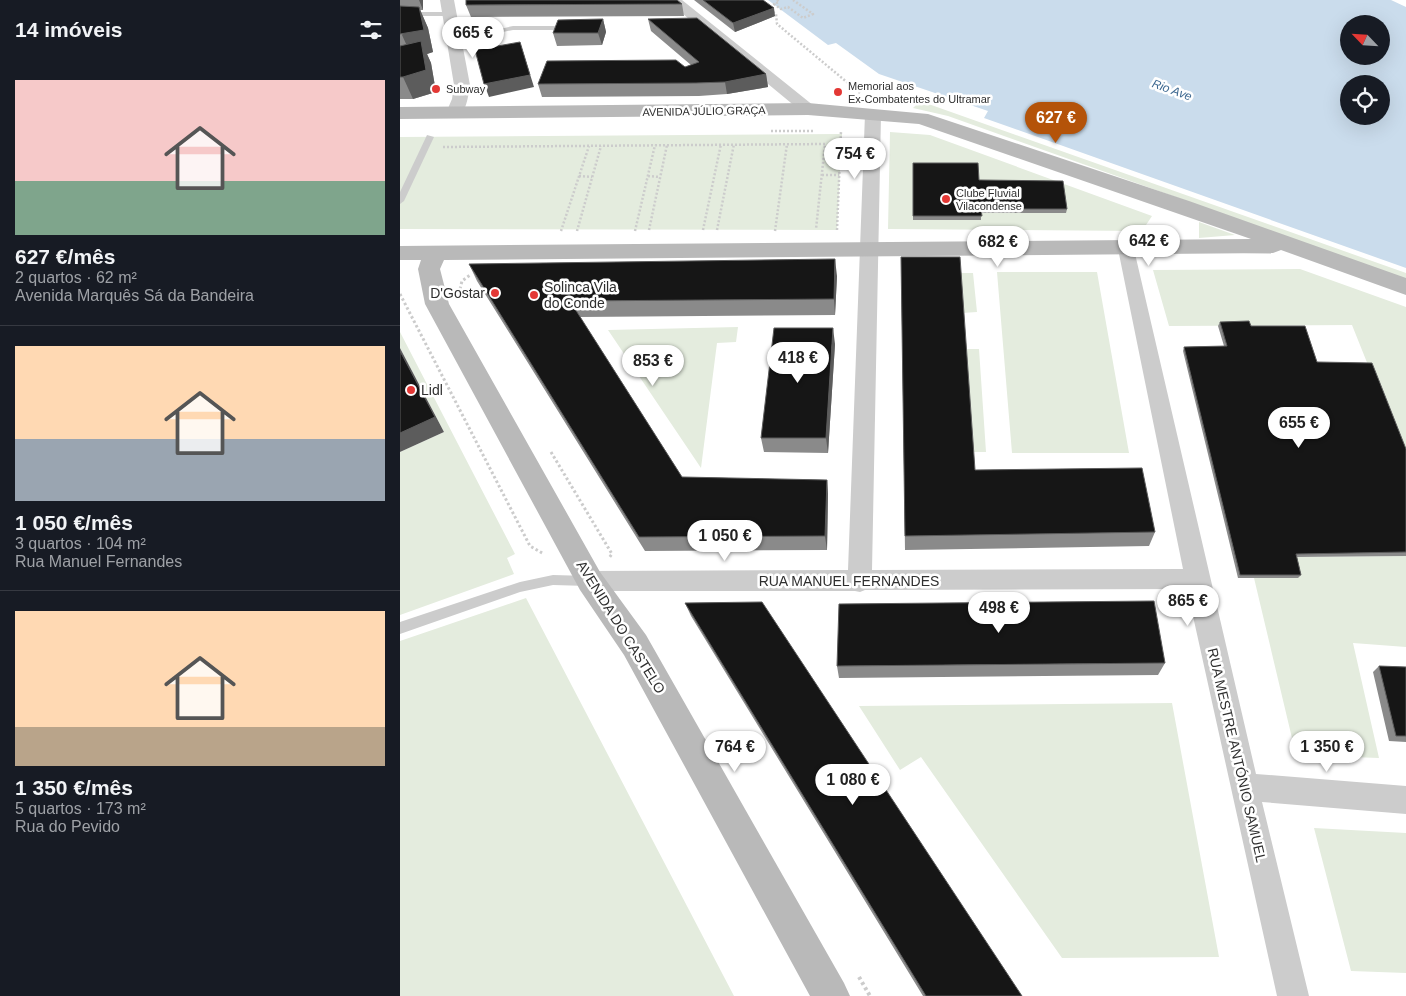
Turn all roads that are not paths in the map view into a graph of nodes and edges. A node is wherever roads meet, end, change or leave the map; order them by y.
1 (673, 0) edge
2 (447, 7) edge
3 (400, 14) edge
4 (578, 28) edge
5 (454, 40) junction
6 (808, 109) junction
7 (400, 113) edge
8 (454, 113) junction
9 (879, 114) junction
10 (430, 137) dead end
11 (400, 201) edge
12 (1181, 206) junction
13 (1291, 246) junction
14 (1170, 247) junction
15 (869, 248) junction
16 (1127, 249) junction
17 (400, 254) edge
18 (435, 254) junction
19 (1406, 287) edge
20 (1197, 579) junction
21 (590, 581) junction
22 (860, 582) junction
23 (400, 628) edge
24 (1245, 788) junction
25 (1406, 800) edge
26 (831, 996) edge
27 (1293, 996) edge

1 - 6 street
2 - 3 lane
2 - 5 street
4 - 5 lane
5 - 8 street
6 - 8 street, AVENIDA JÚLIO GRAÇA
6 - 9 street, AVENIDA JÚLIO GRAÇA
7 - 8 street, AVENIDA JÚLIO GRAÇA
9 - 12 street, AVENIDA JÚLIO GRAÇA
9 - 15 street
10 - 11 lane
12 - 13 street, AVENIDA JÚLIO GRAÇA
12 - 14 street
13 - 14 street
13 - 19 street, AVENIDA JÚLIO GRAÇA
14 - 16 street
15 - 16 street
15 - 18 street
15 - 22 street
16 - 20 street, RUA MESTRE ANTÓNIO SAMUEL
17 - 18 street
18 - 21 street, AVENIDA DO CASTELO
20 - 22 street, RUA MANUEL FERNANDES
20 - 24 street, RUA MESTRE ANTÓNIO SAMUEL
21 - 22 street, RUA MANUEL FERNANDES
21 - 23 lane
21 - 26 street, AVENIDA DO CASTELO
24 - 25 street
24 - 27 street, RUA MESTRE ANTÓNIO SAMUEL

